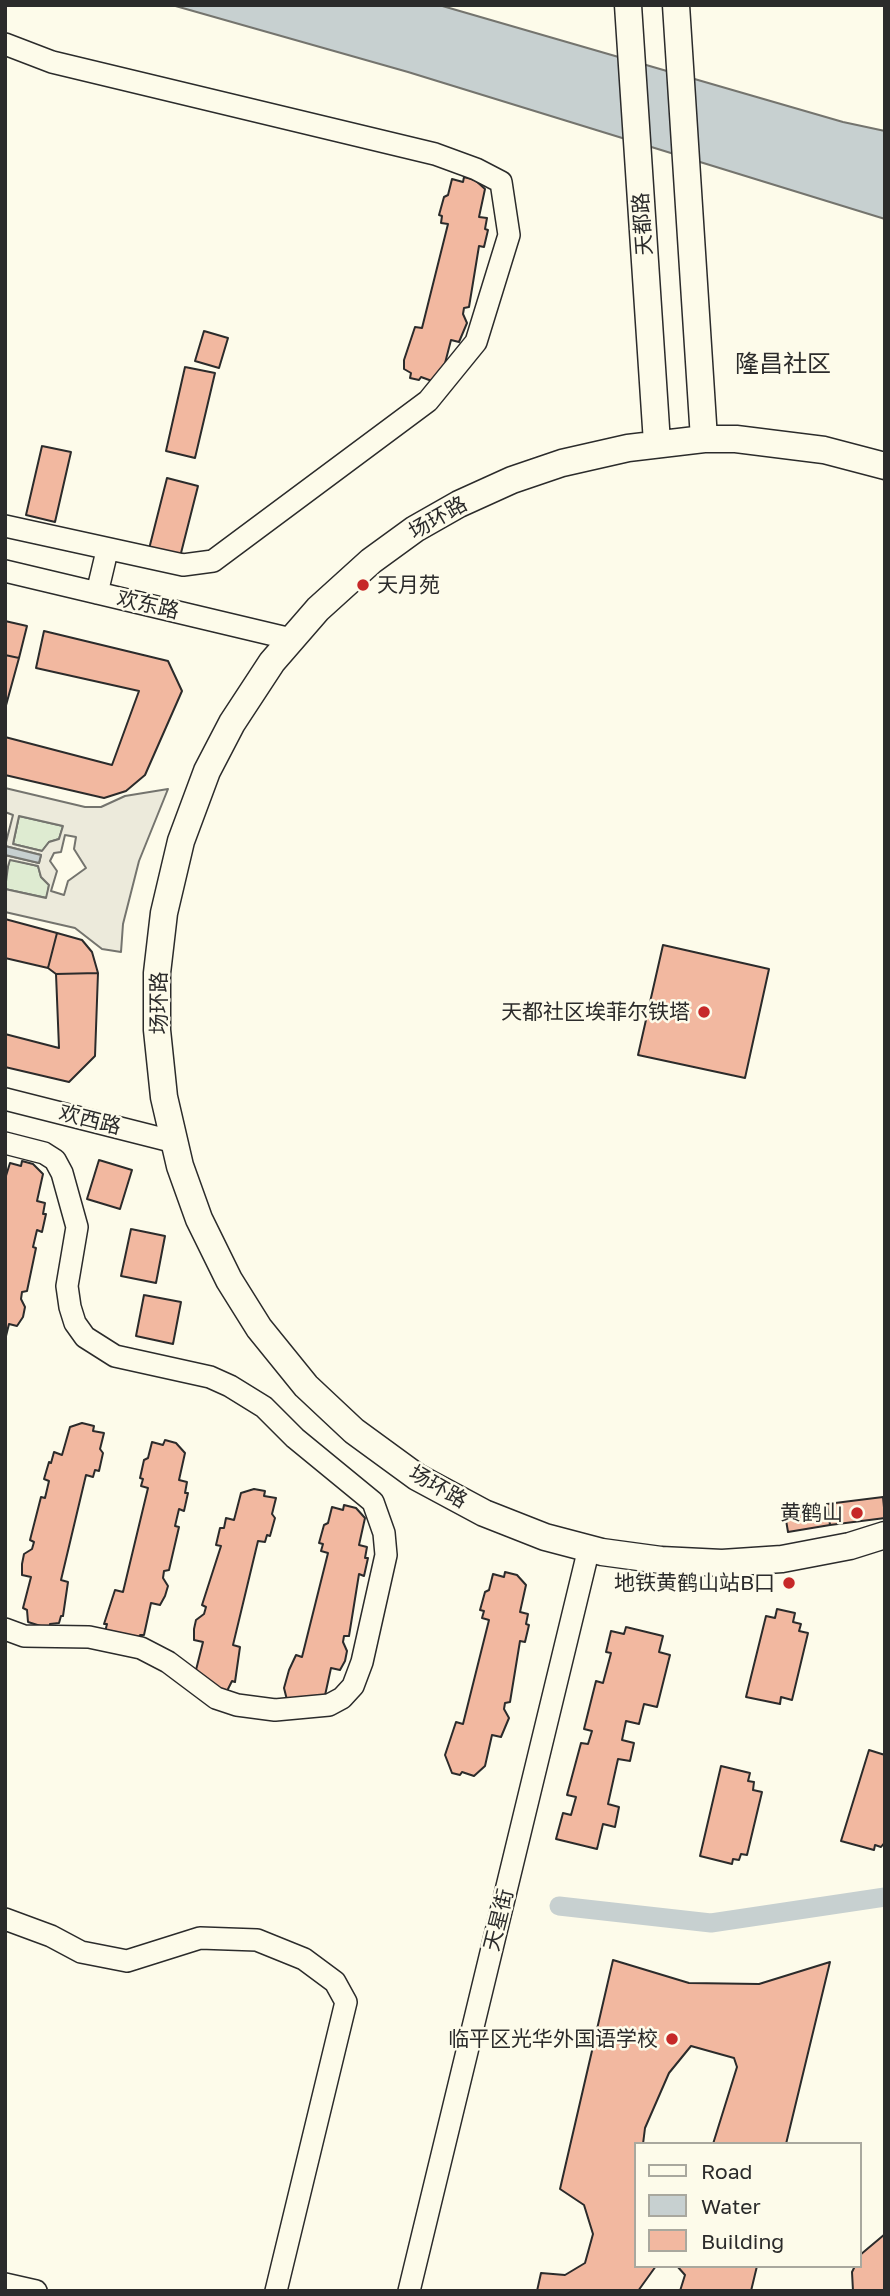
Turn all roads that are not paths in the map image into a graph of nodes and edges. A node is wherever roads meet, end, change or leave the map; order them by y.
1 (676, 5) edge
2 (629, 17) edge
3 (5, 44) edge
4 (704, 439) junction
5 (657, 443) junction
6 (885, 466) edge
7 (5, 526) edge
8 (107, 551) junction
9 (5, 571) edge
10 (97, 593) junction
11 (291, 639) junction
12 (5, 1099) edge
13 (175, 1142) junction
14 (5, 1143) edge
15 (885, 1535) edge
16 (589, 1548) junction
17 (5, 1629) edge
18 (5, 1919) edge
19 (5, 2284) edge
20 (36, 2291) edge
21 (275, 2291) edge
22 (409, 2291) edge

1 - 4 main road
2 - 5 main road, 天都路
3 - 8 street
4 - 5 main road, 场环路
4 - 6 main road, 场环路
5 - 11 main road, 场环路
7 - 8 street
8 - 10 street
9 - 10 street, 欢东路
10 - 11 street, 欢东路
11 - 13 main road, 场环路
12 - 13 street, 欢西路
13 - 16 main road, 场环路
14 - 17 street
15 - 16 main road, 场环路
16 - 22 street, 天星街
18 - 21 street
19 - 20 street

